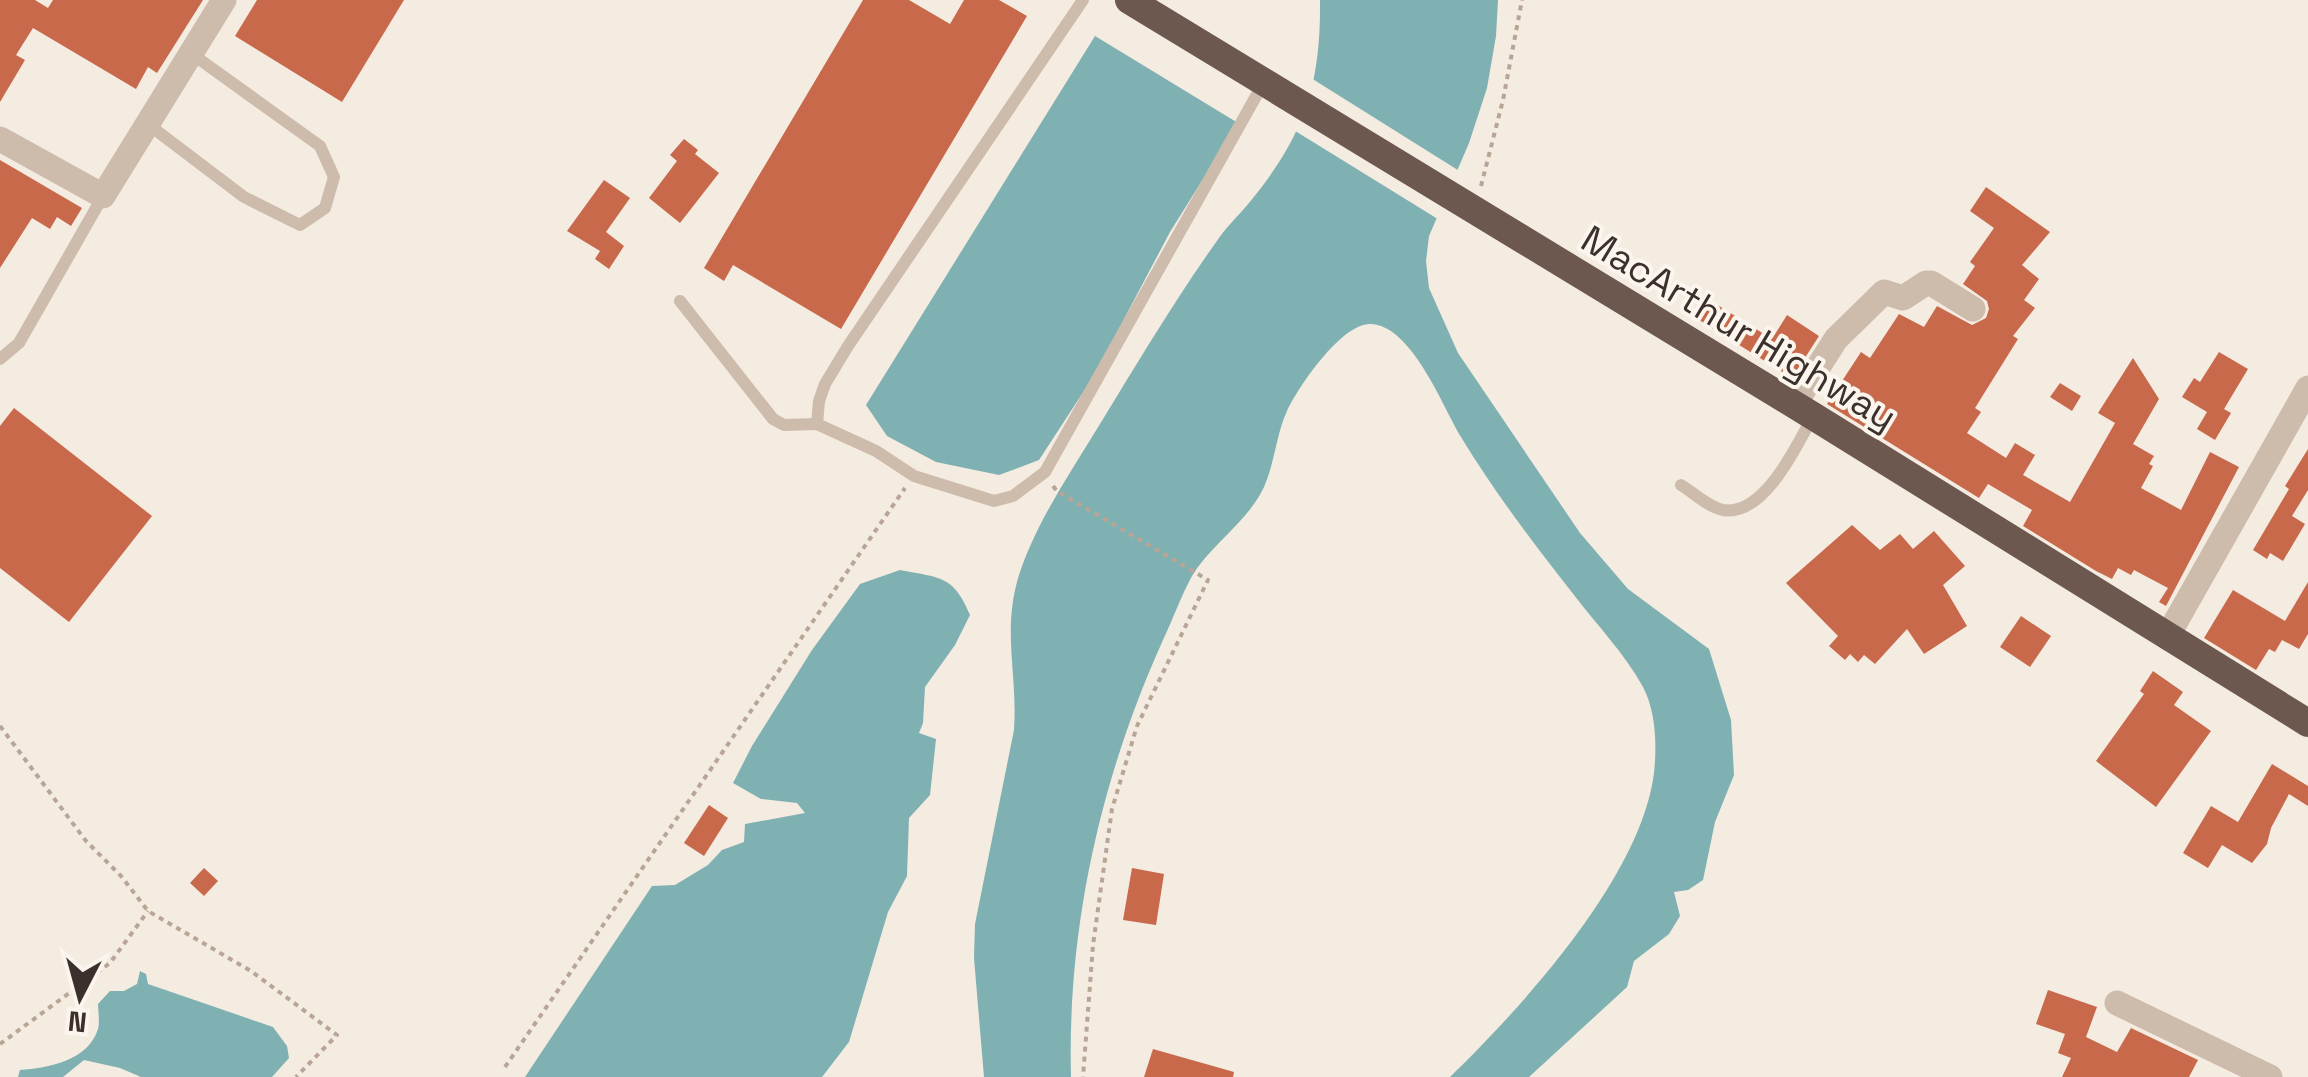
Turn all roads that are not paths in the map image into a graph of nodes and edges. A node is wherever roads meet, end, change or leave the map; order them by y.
1 (224, 0) edge
2 (1083, 0) edge
3 (1129, 0) edge
4 (192, 54) junction
5 (1264, 82) junction
6 (148, 125) junction
7 (0, 139) edge
8 (103, 196) junction
9 (680, 301) dead end
10 (1973, 309) dead end
11 (0, 359) edge
12 (2308, 388) edge
13 (1804, 411) junction
14 (817, 424) junction
15 (1681, 485) dead end
16 (2167, 636) junction
17 (2308, 722) edge
18 (2117, 1003) dead end
19 (2270, 1077) edge

1 - 4 street
2 - 14 lane
3 - 5 highway, MacArthur Highway
4 - 6 street
4 - 6 lane
5 - 13 highway, MacArthur Highway
5 - 14 lane
6 - 8 street
7 - 8 street
8 - 11 lane
9 - 14 lane
10 - 13 street
12 - 16 street
13 - 15 lane
13 - 16 highway, MacArthur Highway
16 - 17 highway, MacArthur Highway
18 - 19 street

